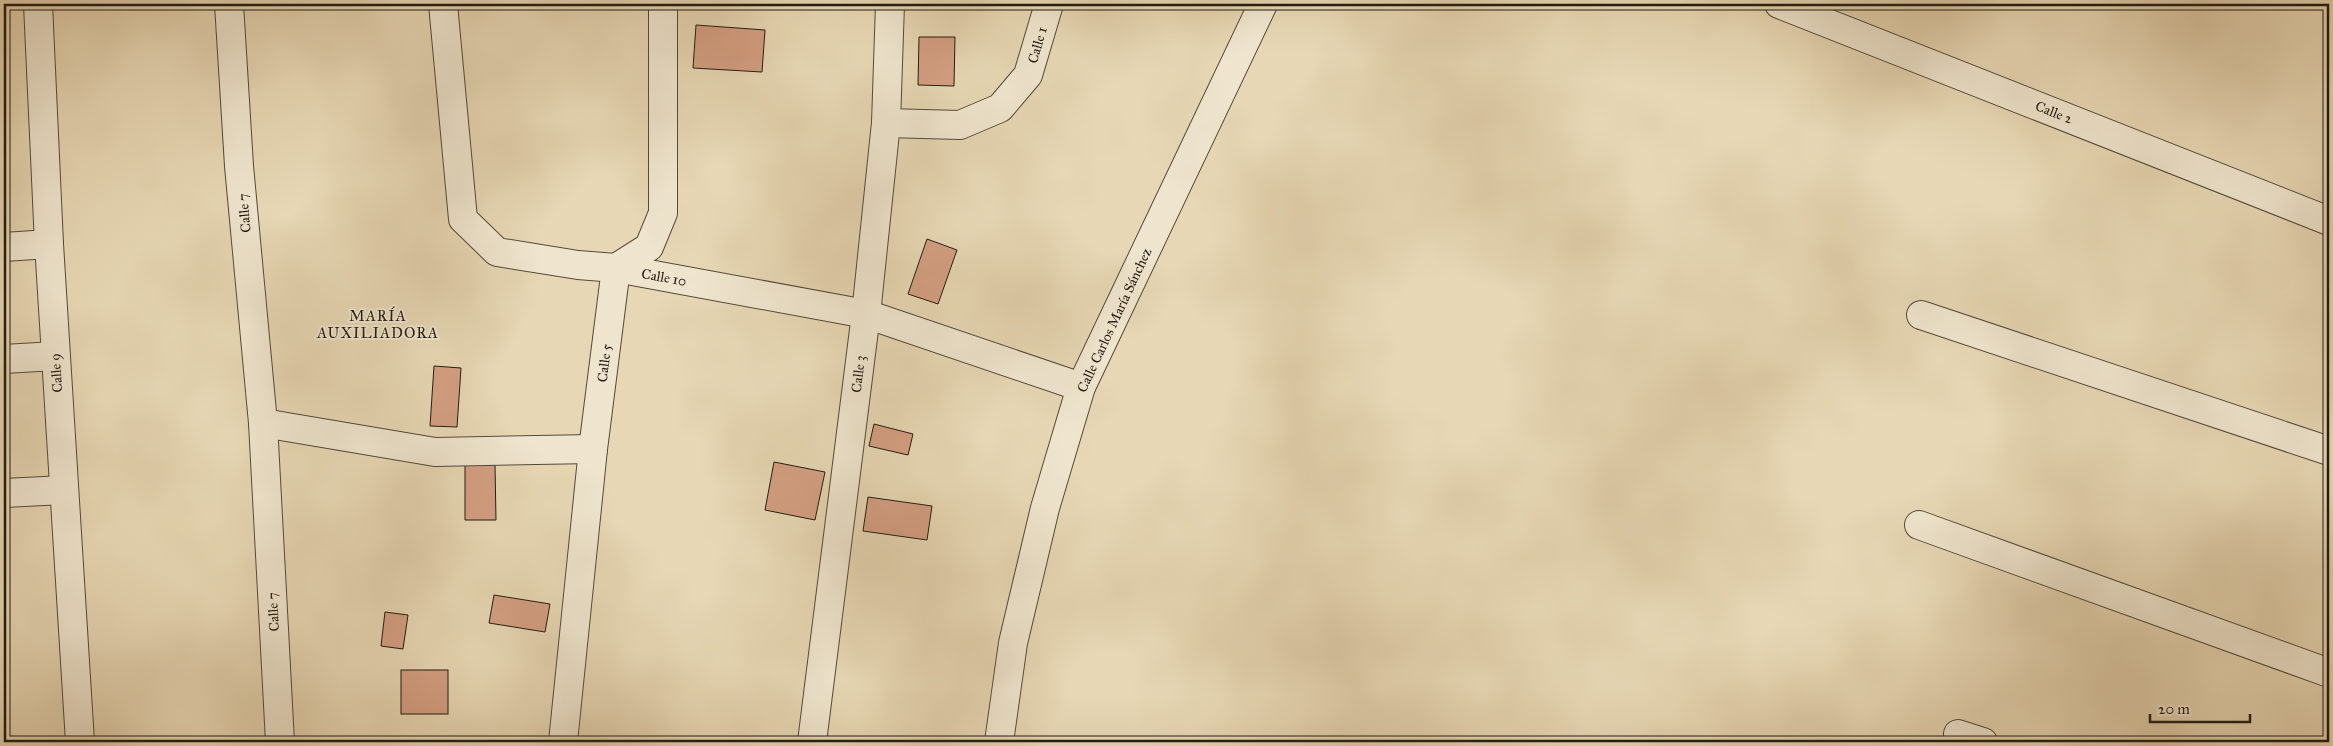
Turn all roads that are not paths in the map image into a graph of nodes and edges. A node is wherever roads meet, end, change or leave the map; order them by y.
1 (38, 4) edge
2 (229, 4) edge
3 (443, 4) edge
4 (663, 4) edge
5 (890, 4) edge
6 (1049, 4) edge
7 (1264, 4) edge
8 (1779, 4) edge
9 (886, 123) junction
10 (2329, 221) edge
11 (49, 244) junction
12 (4, 247) edge
13 (616, 268) junction
14 (866, 314) junction
15 (1920, 315) dead end
16 (55, 356) junction
17 (4, 359) edge
18 (1081, 387) junction
19 (263, 423) junction
20 (592, 449) junction
21 (2329, 451) edge
22 (64, 490) junction
23 (4, 493) edge
24 (1919, 525) dead end
25 (2329, 673) edge
26 (1958, 734) dead end
27 (80, 742) edge
28 (280, 742) edge
29 (563, 742) edge
30 (812, 742) edge
31 (999, 742) edge
32 (1983, 742) edge

1 - 11 street, Calle 9
2 - 19 street, Calle 7
3 - 13 street, Calle 10
4 - 13 street
5 - 9 street, Calle 3
6 - 9 street, Calle 1
7 - 18 street, Calle Carlos María Sánchez
8 - 10 street, Calle 2
9 - 14 street, Calle 3
11 - 12 street
11 - 16 street, Calle 9
13 - 14 street, Calle 10
13 - 20 street, Calle 5
14 - 18 street, Calle 10
14 - 30 street, Calle 3
15 - 21 street
16 - 17 street
16 - 22 street, Calle 9
18 - 31 street, Calle Carlos María Sánchez
19 - 20 street
19 - 28 street, Calle 7
20 - 29 street, Calle 5
22 - 23 street
22 - 27 street, Calle 9
24 - 25 street
26 - 32 street

